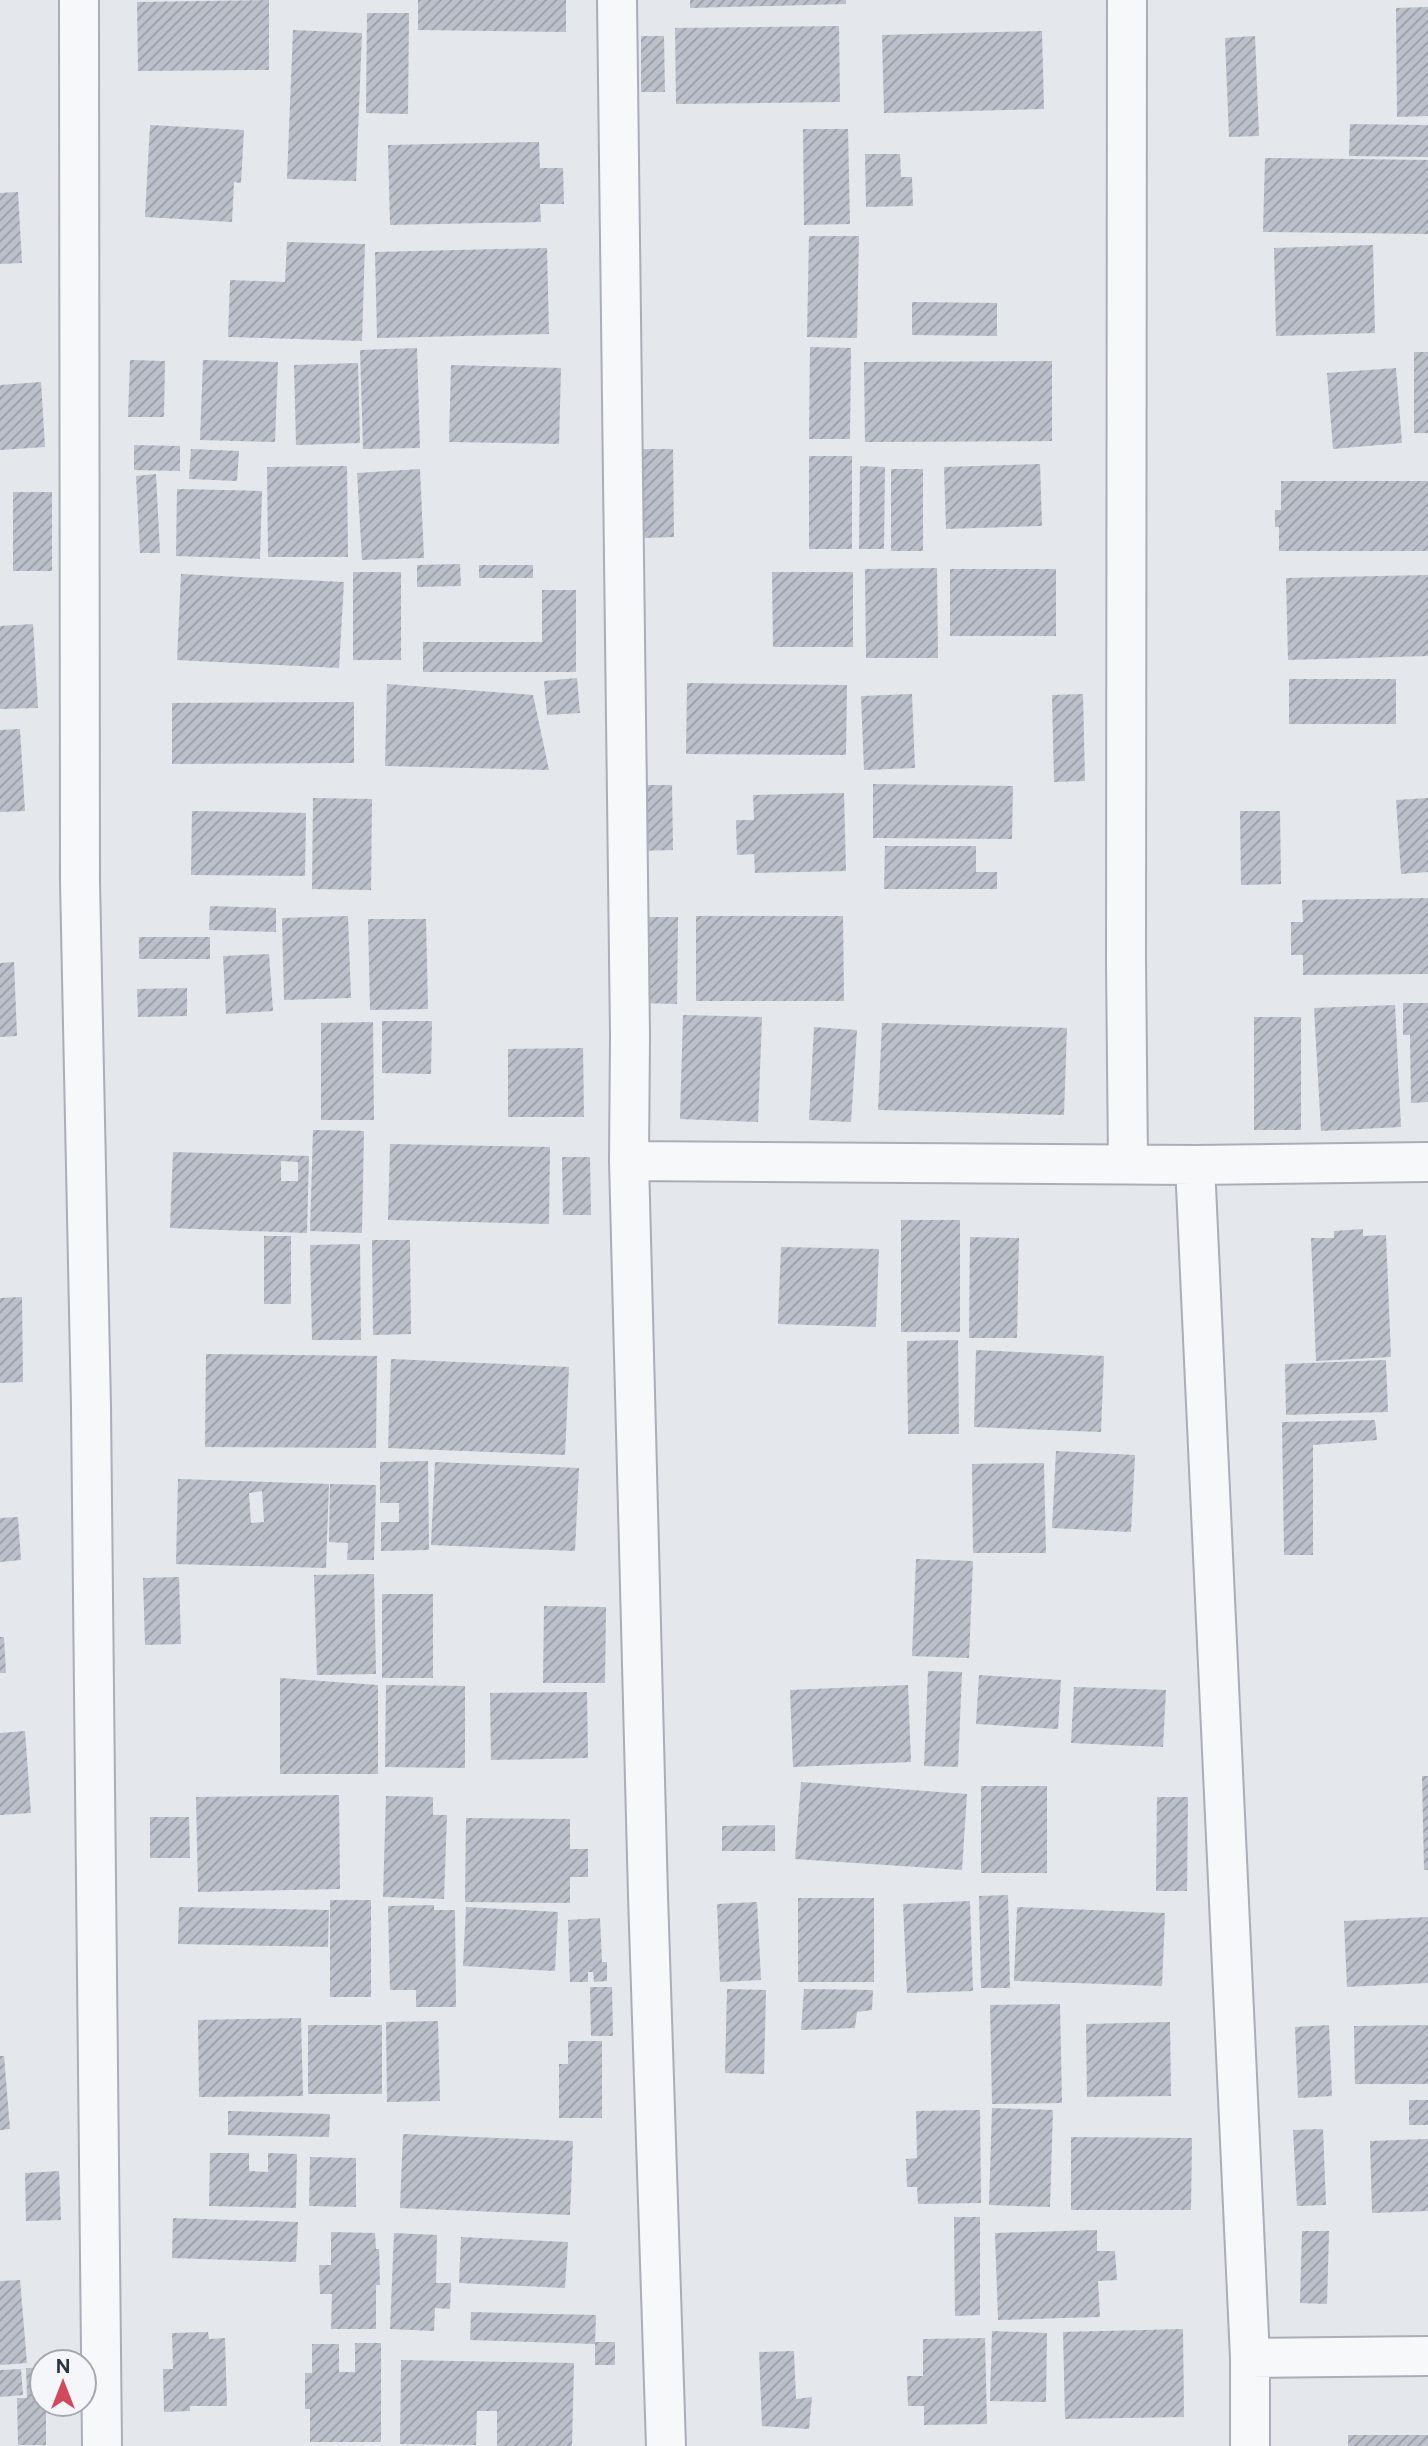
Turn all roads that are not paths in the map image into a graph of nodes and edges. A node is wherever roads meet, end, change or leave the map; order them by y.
1 (79, 0) edge
2 (617, 0) edge
3 (1126, 0) edge
4 (629, 1161) junction
5 (1428, 1162) edge
6 (1128, 1163) junction
7 (1195, 1165) junction
8 (1428, 2356) edge
9 (1250, 2358) junction
10 (102, 2446) edge
11 (666, 2446) edge
12 (1250, 2446) edge

1 - 10 street
2 - 4 street
3 - 6 street
4 - 6 street
4 - 11 street
5 - 7 street
6 - 7 street
7 - 9 street
8 - 9 street
9 - 12 street

